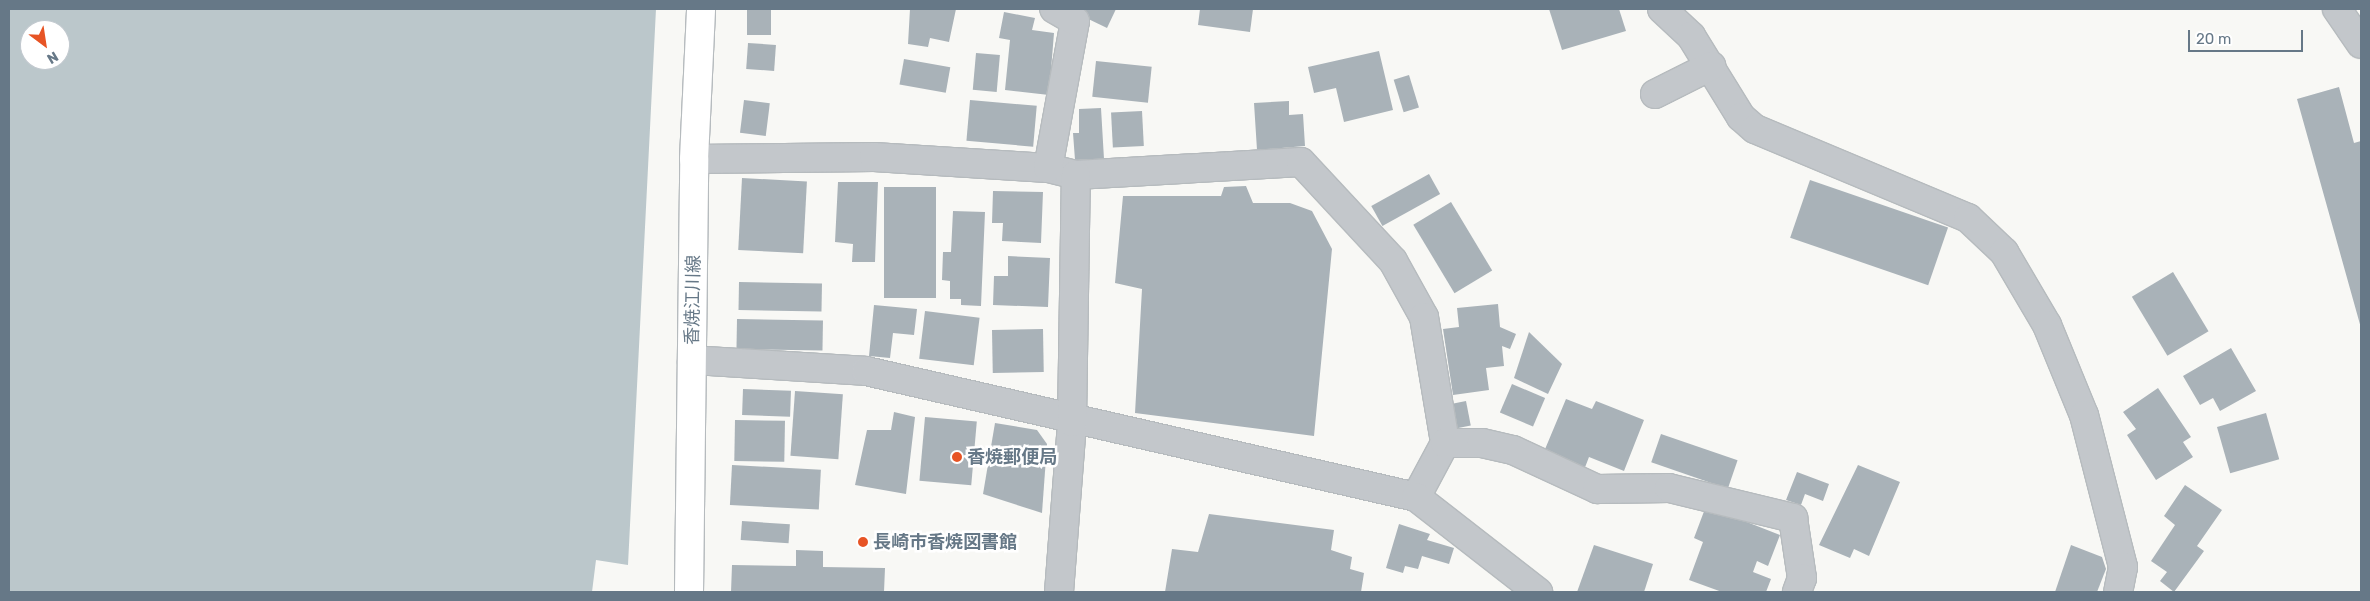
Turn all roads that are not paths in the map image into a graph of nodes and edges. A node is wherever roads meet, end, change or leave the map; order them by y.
1 (701, 9) edge
2 (1054, 9) edge
3 (1662, 9) edge
4 (2337, 9) edge
5 (2361, 44) edge
6 (1710, 66) junction
7 (1655, 94) dead end
8 (694, 159) junction
9 (1048, 168) junction
10 (1076, 175) junction
11 (692, 360) junction
12 (1072, 422) junction
13 (1445, 443) junction
14 (1416, 497) junction
15 (689, 592) edge
16 (1059, 592) edge
17 (1538, 592) edge
18 (1798, 592) edge
19 (2118, 592) edge

1 - 8 main road, 香焼江川線
2 - 9 street
3 - 6 street
4 - 5 street
6 - 7 street
6 - 19 street
8 - 9 street
8 - 11 main road, 香焼江川線
9 - 10 street
10 - 12 street
10 - 13 street
11 - 12 street
11 - 15 main road, 香焼江川線
12 - 14 street
12 - 16 street
13 - 14 street
13 - 18 street
14 - 17 street

